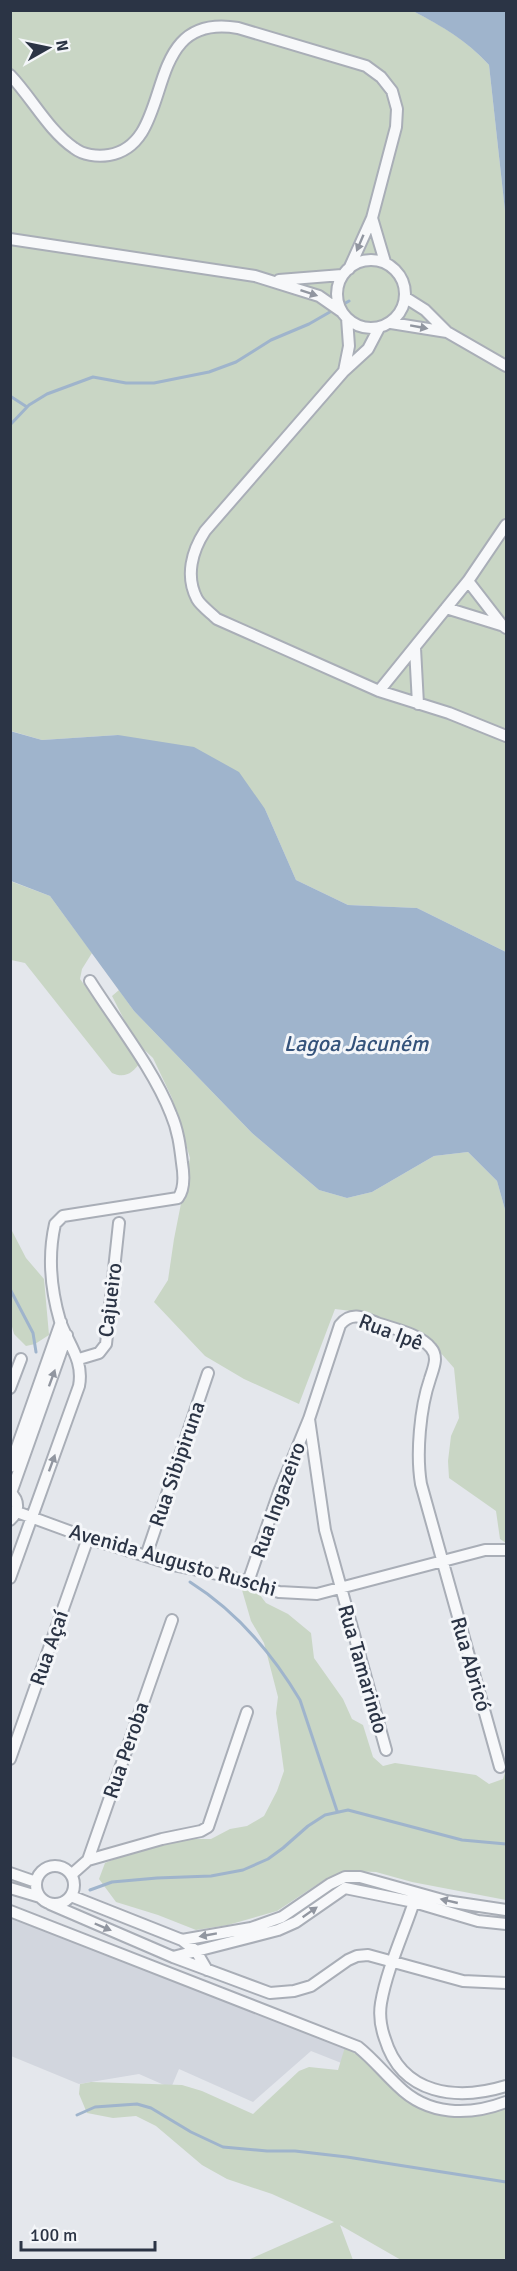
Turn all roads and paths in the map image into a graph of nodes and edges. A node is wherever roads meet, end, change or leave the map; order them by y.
1 (10, 75) edge
2 (372, 218) junction
3 (10, 239) edge
4 (385, 262) junction
5 (345, 272) junction
6 (273, 281) junction
7 (406, 298) junction
8 (344, 315) junction
9 (391, 323) junction
10 (379, 328) junction
11 (447, 332) junction
12 (507, 366) edge
13 (344, 371) junction
14 (507, 525) edge
15 (468, 581) junction
16 (446, 608) junction
17 (504, 626) edge
18 (415, 648) junction
19 (379, 691) junction
20 (418, 704) junction
21 (507, 736) edge
22 (90, 981) dead end
23 (119, 1223) dead end
24 (61, 1322) junction
25 (67, 1335) junction
26 (21, 1359) dead end
27 (79, 1359) junction
28 (208, 1373) dead end
29 (10, 1388) edge
30 (309, 1419) junction
31 (10, 1467) edge
32 (11, 1493) edge
33 (14, 1516) edge
34 (32, 1519) junction
35 (88, 1538) junction
36 (507, 1550) edge
37 (146, 1556) junction
38 (443, 1562) junction
39 (10, 1578) edge
40 (248, 1582) junction
41 (340, 1588) junction
42 (172, 1620) dead end
43 (247, 1712) dead end
44 (386, 1750) dead end
45 (10, 1759) edge
46 (500, 1767) dead end
47 (88, 1860) junction
48 (10, 1873) edge
49 (71, 1875) junction
50 (36, 1882) junction
51 (10, 1888) edge
52 (71, 1896) junction
53 (40, 1897) junction
54 (414, 1902) junction
55 (50, 1904) junction
56 (507, 1910) edge
57 (10, 1911) edge
58 (507, 1924) edge
59 (182, 1940) junction
60 (196, 1951) junction
61 (172, 1957) junction
62 (392, 1963) junction
63 (207, 1970) junction
64 (507, 1983) edge
65 (507, 2086) edge
66 (507, 2102) edge

1 - 2 street
2 - 4 street
2 -> 5 street
3 - 6 street
4 - 5 street
4 - 7 street
5 - 6 street
5 - 8 street
6 -> 8 street
7 - 9 street
7 - 11 street
8 - 10 street
8 - 13 street
9 - 10 street
9 -> 11 street
10 - 13 street
11 - 12 street
13 - 19 street
14 - 15 street
15 - 16 street
15 - 17 street
16 - 17 street
16 - 18 street
18 - 19 street
18 - 20 street
19 - 20 street
20 - 21 street
22 - 24 street
23 - 27 street, Cajueiro
24 - 25 street
24 - 31 street
25 - 27 street
32 -> 25 street
26 - 29 street
34 -> 27 street
28 - 37 street, Rua Sibipiruna
30 - 38 street, Rua Ipê
30 - 40 street, Rua Ingazeiro
30 - 41 street, Rua Tamarindo
32 - 33 street
33 - 34 street, Avenida Augusto Ruschi
34 - 35 street, Avenida Augusto Ruschi
34 - 39 street
35 - 37 street, Avenida Augusto Ruschi
35 - 45 street, Rua Açaí
36 - 38 street, Avenida Augusto Ruschi
37 - 40 street, Avenida Augusto Ruschi
38 - 41 street, Avenida Augusto Ruschi
38 - 46 street, Rua Abricó
40 - 41 street, Avenida Augusto Ruschi
41 - 44 street, Rua Tamarindo
42 - 47 street, Rua Peroba
43 - 47 street
47 - 49 street, Rua Peroba
48 - 50 street
49 - 50 street
49 - 52 street
50 - 53 street
51 - 53 street
52 - 55 street
52 - 59 street
53 - 55 street
54 - 58 street
60 -> 54 street
54 - 62 street
55 -> 61 street
56 -> 59 street
57 - 66 street
59 - 60 street
60 - 61 street
60 - 63 street
61 - 63 street
62 - 63 street
62 - 64 street
62 - 65 street

